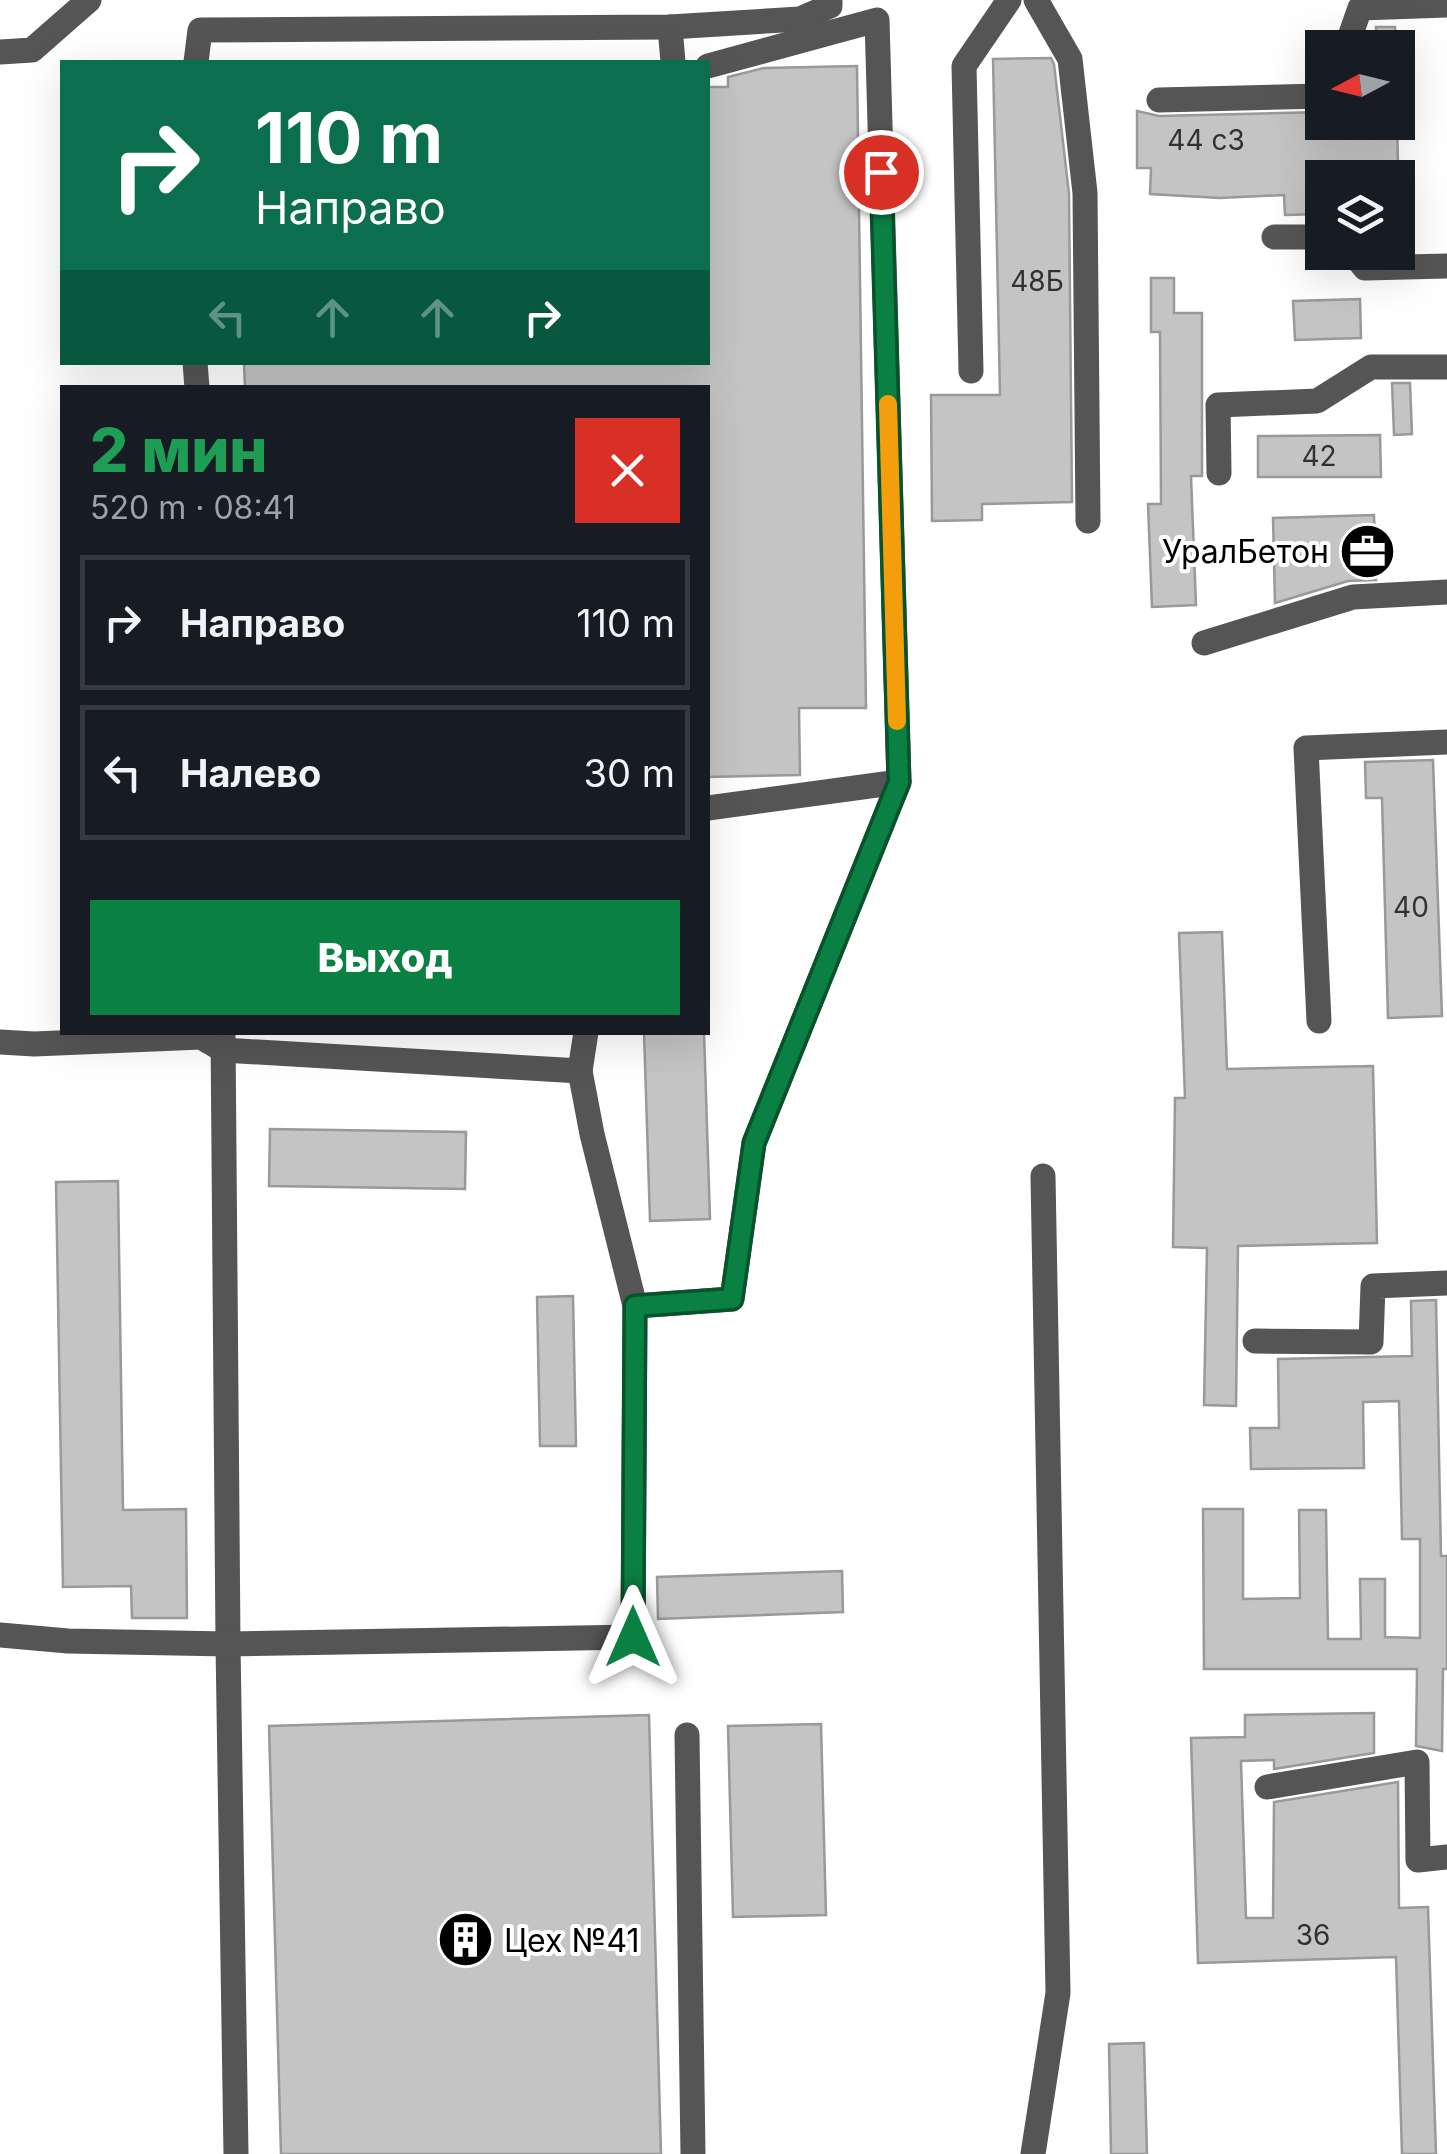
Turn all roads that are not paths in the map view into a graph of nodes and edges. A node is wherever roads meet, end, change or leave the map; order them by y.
1 (89, 0) edge
2 (830, 0) edge
3 (1009, 0) edge
4 (1036, 0) edge
5 (1360, 4) edge
6 (1447, 5) edge
7 (670, 27) junction
8 (1352, 30) edge
9 (0, 52) edge
10 (196, 60) edge
11 (672, 60) edge
12 (710, 65) edge
13 (1305, 96) edge
14 (1159, 100) dead end
15 (1274, 237) dead end
16 (1305, 237) edge
17 (1447, 266) edge
18 (1415, 267) edge
19 (1447, 367) edge
20 (972, 371) dead end
21 (1219, 473) dead end
22 (1088, 521) dead end
23 (1447, 592) edge
24 (1204, 642) dead end
25 (1447, 742) edge
26 (899, 782) junction
27 (710, 808) edge
28 (1319, 1021) dead end
29 (586, 1035) edge
30 (223, 1041) edge
31 (0, 1042) edge
32 (580, 1071) junction
33 (1043, 1176) dead end
34 (1447, 1283) edge
35 (635, 1306) junction
36 (1255, 1341) dead end
37 (0, 1635) edge
38 (228, 1644) junction
39 (688, 1735) dead end
40 (1267, 1787) dead end
41 (1447, 1857) edge
42 (236, 2154) edge
43 (694, 2154) edge
44 (1033, 2154) edge

1 - 9 lane
2 - 7 lane
3 - 20 lane
4 - 22 lane
5 - 6 lane
5 - 8 lane
7 - 10 lane
7 - 11 lane
12 - 26 lane
13 - 14 lane
15 - 16 lane
17 - 18 lane
19 - 21 lane
23 - 24 lane
25 - 28 lane
26 - 27 lane
26 - 35 lane
29 - 32 lane
30 - 31 lane
30 - 32 lane
30 - 38 lane
32 - 35 lane
33 - 44 lane
34 - 36 lane
35 - 38 lane
37 - 38 lane
38 - 42 lane
39 - 43 lane
40 - 41 lane

